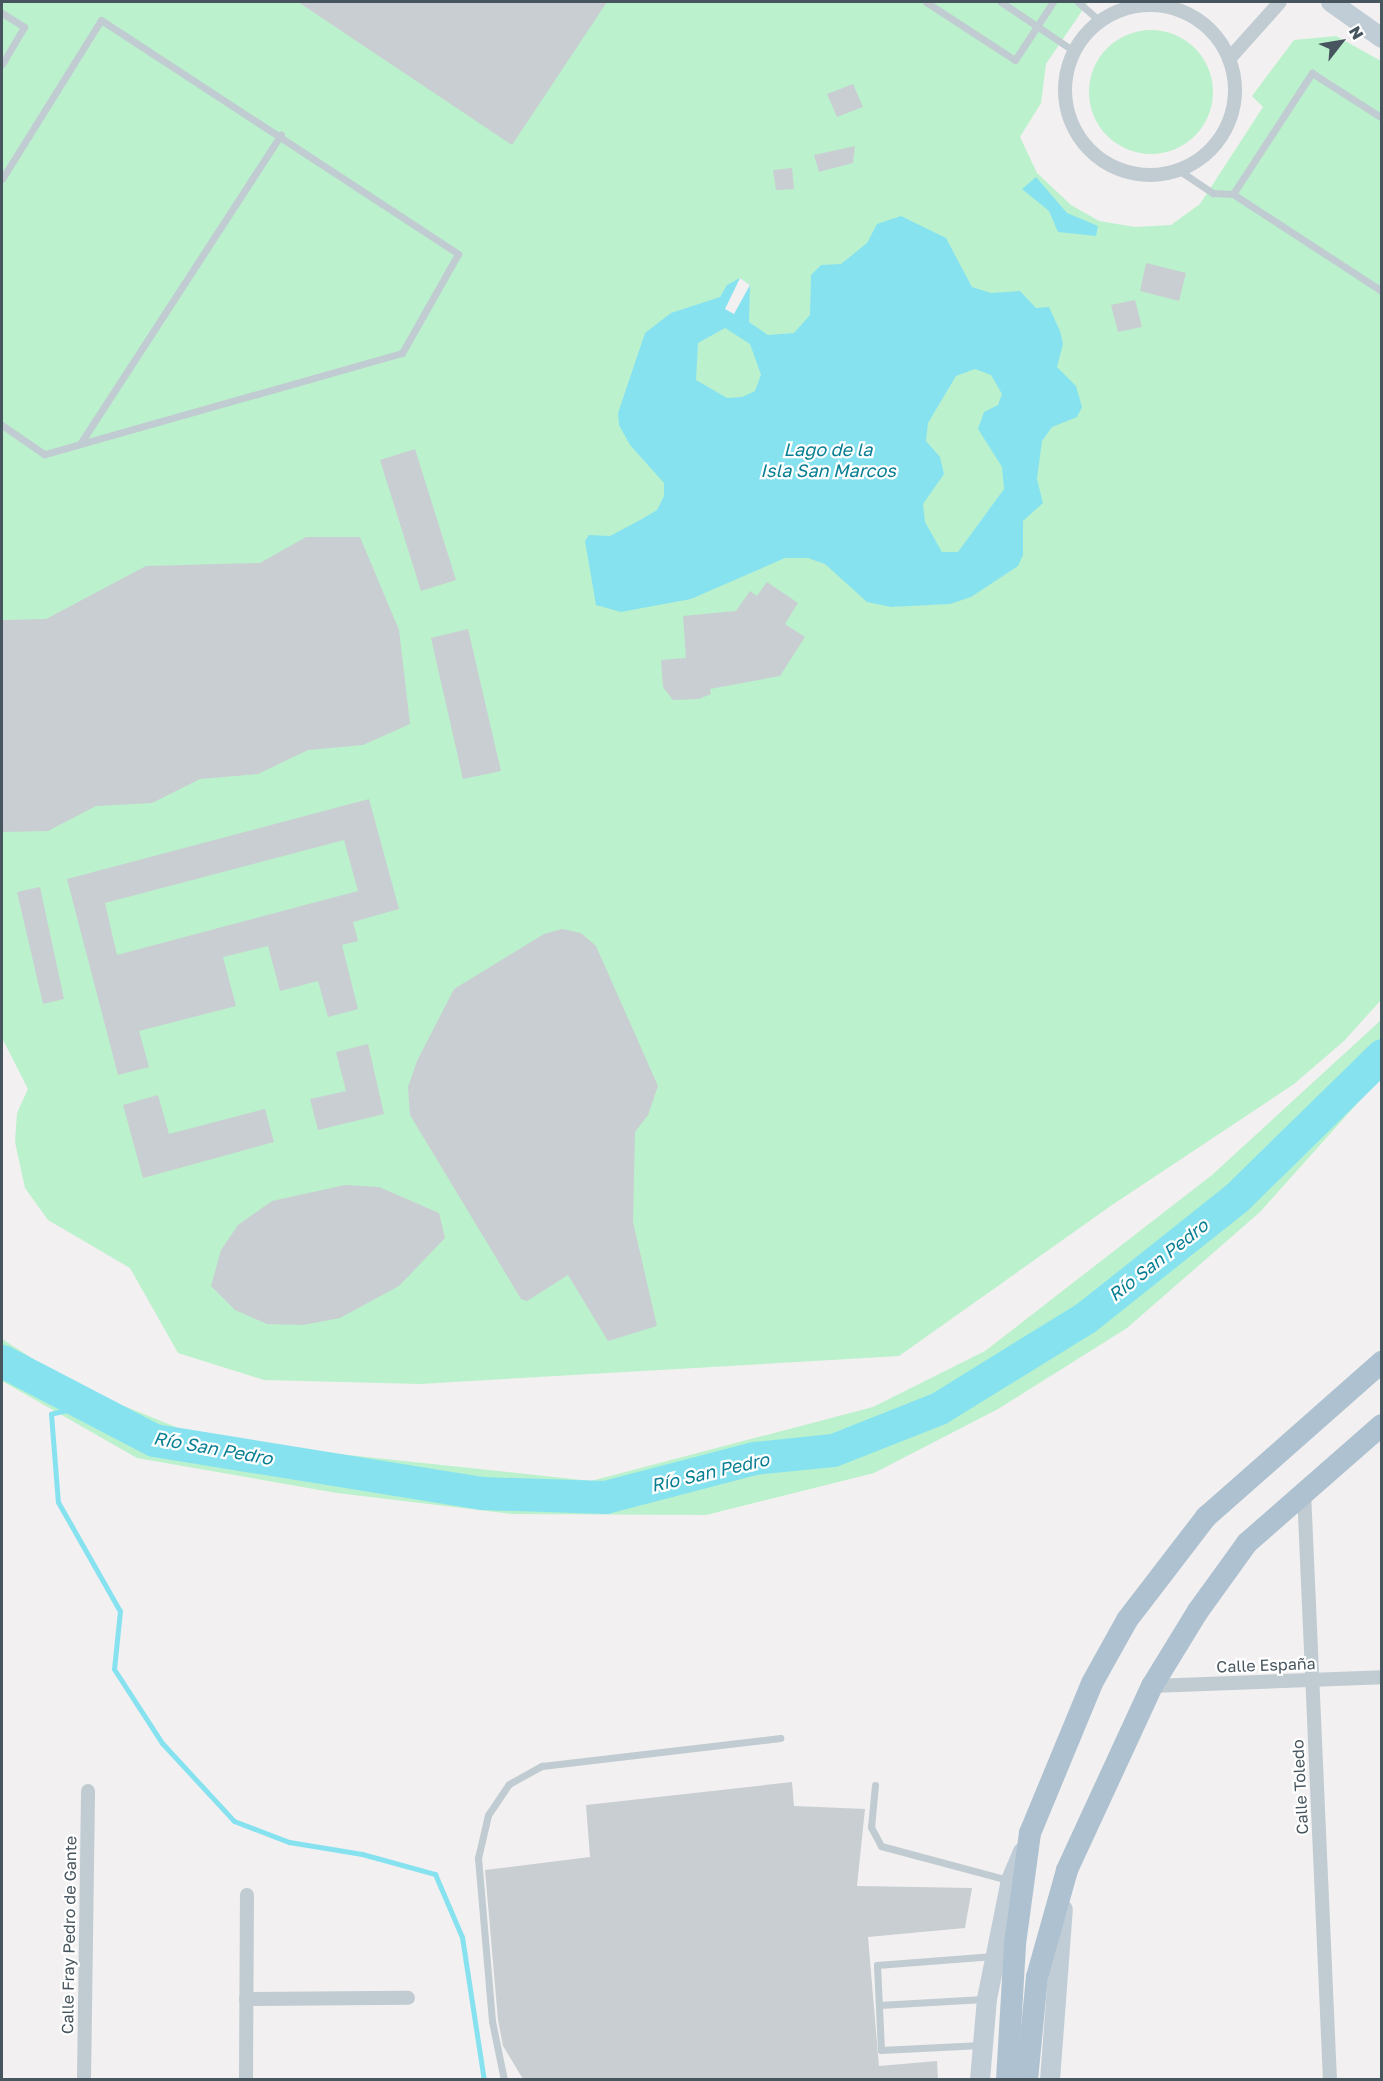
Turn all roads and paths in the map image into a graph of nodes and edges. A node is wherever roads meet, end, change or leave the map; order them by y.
1 (926, 2) edge
2 (1001, 2) edge
3 (1053, 2) edge
4 (1078, 2) edge
5 (1280, 2) edge
6 (1331, 2) edge
7 (1150, 3) edge
8 (2, 13) edge
9 (1099, 20) junction
10 (1037, 26) junction
11 (1382, 38) edge
12 (1074, 51) junction
13 (1229, 59) junction
14 (2, 64) edge
15 (1382, 118) edge
16 (281, 135) junction
17 (1179, 171) junction
18 (2, 179) edge
19 (1233, 195) junction
20 (1382, 291) edge
21 (2, 425) edge
22 (80, 444) junction
23 (1382, 1362) edge
24 (1382, 1425) edge
25 (1304, 1492) junction
26 (1382, 1677) edge
27 (1312, 1680) junction
28 (1152, 1686) junction
29 (780, 1738) dead end
30 (875, 1785) dead end
31 (88, 1791) dead end
32 (1029, 1836) junction
33 (1067, 1870) junction
34 (1011, 1880) junction
35 (247, 1895) dead end
36 (1006, 1949) junction
37 (408, 1998) dead end
38 (246, 1999) junction
39 (987, 1999) junction
40 (879, 2005) junction
41 (981, 2045) junction
42 (84, 2079) edge
43 (246, 2079) edge
44 (504, 2079) edge
45 (980, 2079) edge
46 (1007, 2079) edge
47 (1026, 2079) edge
48 (1050, 2079) edge
49 (1330, 2079) edge

1 - 10 lane
2 - 10 lane
3 - 10 lane
4 - 9 lane
5 - 13 street
6 - 11 street
7 - 9 street
7 - 13 street
8 - 14 lane
9 - 12 street
10 - 12 lane
12 - 17 street
13 - 17 street
15 - 19 lane
16 - 18 lane
16 - 22 lane
16 - 22 lane
17 - 19 lane
19 - 20 lane
21 - 22 lane
23 - 32 main road
24 - 25 main road
25 - 27 street, Calle Toledo
25 - 28 main road
26 - 27 street, Calle España
27 - 28 street, Calle España
27 - 49 street, Calle Toledo
28 - 33 main road
29 - 44 lane
30 - 34 lane
31 - 42 street, Calle Fray Pedro de Gante
32 - 34 street
32 - 36 main road
33 - 47 main road
33 - 48 street
34 - 36 street
35 - 38 street
36 - 39 street
36 - 40 lane
36 - 46 main road
37 - 38 street
38 - 43 street
39 - 40 lane
39 - 41 street
40 - 41 lane
41 - 45 street

